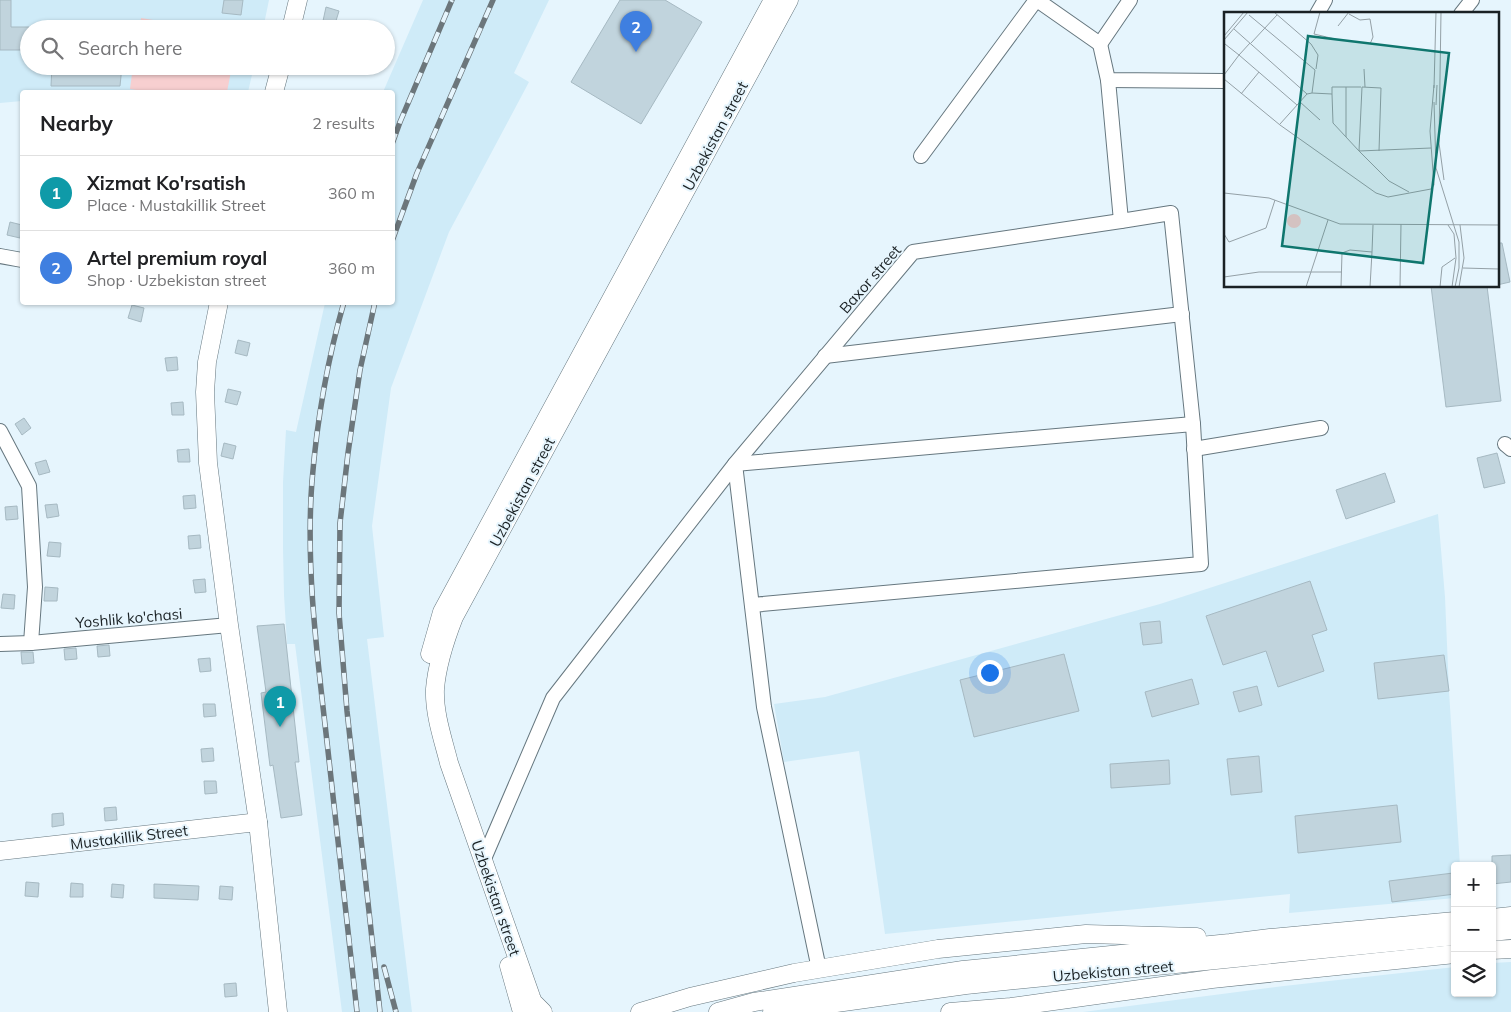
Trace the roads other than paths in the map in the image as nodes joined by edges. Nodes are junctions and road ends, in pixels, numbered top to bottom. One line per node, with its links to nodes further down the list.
1 (298, 0): 10 (main road)
2 (773, 0): 49 (main road, Uzbekistan street)
3 (789, 0): 34 (main road, Uzbekistan street)
4 (1036, 0): 11 (street); 16 (street)
5 (1130, 0): 11 (street)
6 (1326, 0): 8 (street)
7 (1472, 0): 9 (street)
8 (1317, 12)
9 (1463, 12)
10 (293, 20)
11 (1100, 44): 13 (street)
12 (279, 75): 15 (main road)
13 (1108, 80): 14 (street); 17 (street)
14 (1224, 81)
15 (275, 90)
16 (921, 156)
17 (1121, 221): 21 (street, Baxor street); 22 (street, Baxor street)
18 (0, 256): 19 (street)
19 (20, 260)
20 (219, 305): 29 (main road)
21 (1182, 314): 22 (street); 23 (street)
22 (825, 356): 27 (street, Baxor street)
23 (1193, 424): 26 (street); 27 (street)
24 (1321, 428): 26 (street)
25 (0, 431): 30 (street)
26 (1194, 448): 28 (street)
27 (735, 464): 28 (street); 34 (street, Baxor street)
28 (752, 604): 46 (street)
29 (229, 625): 30 (street, Yoshlik ko'chasi); 32 (main road)
30 (32, 643): 31 (street, Yoshlik ko'chasi)
31 (0, 644)
32 (258, 822): 33 (main road, Mustakillik Street); 48 (main road)
33 (0, 851)
34 (483, 861): 50 (main road, Uzbekistan street)
35 (1511, 916): 36 (main road)
36 (1496, 918)
37 (1451, 921): 41 (main road, Uzbekistan street)
38 (1511, 930): 39 (main road)
39 (1496, 932)
40 (1451, 936): 45 (main road, Uzbekistan street)
41 (1270, 938): 46 (main road, Uzbekistan street); 52 (main road, Uzbekistan street)
42 (1511, 949): 43 (main road)
43 (1496, 950)
44 (1451, 954): 47 (main road, Uzbekistan street)
45 (1226, 960): 47 (main road); 53 (main road, Uzbekistan street)
46 (819, 969): 51 (main road, Uzbekistan street)
47 (1212, 979): 54 (main road, Uzbekistan street)
48 (278, 1012)
49 (522, 1012)
50 (544, 1012)
51 (640, 1012)
52 (718, 1012)
53 (772, 1012)
54 (950, 1012)

